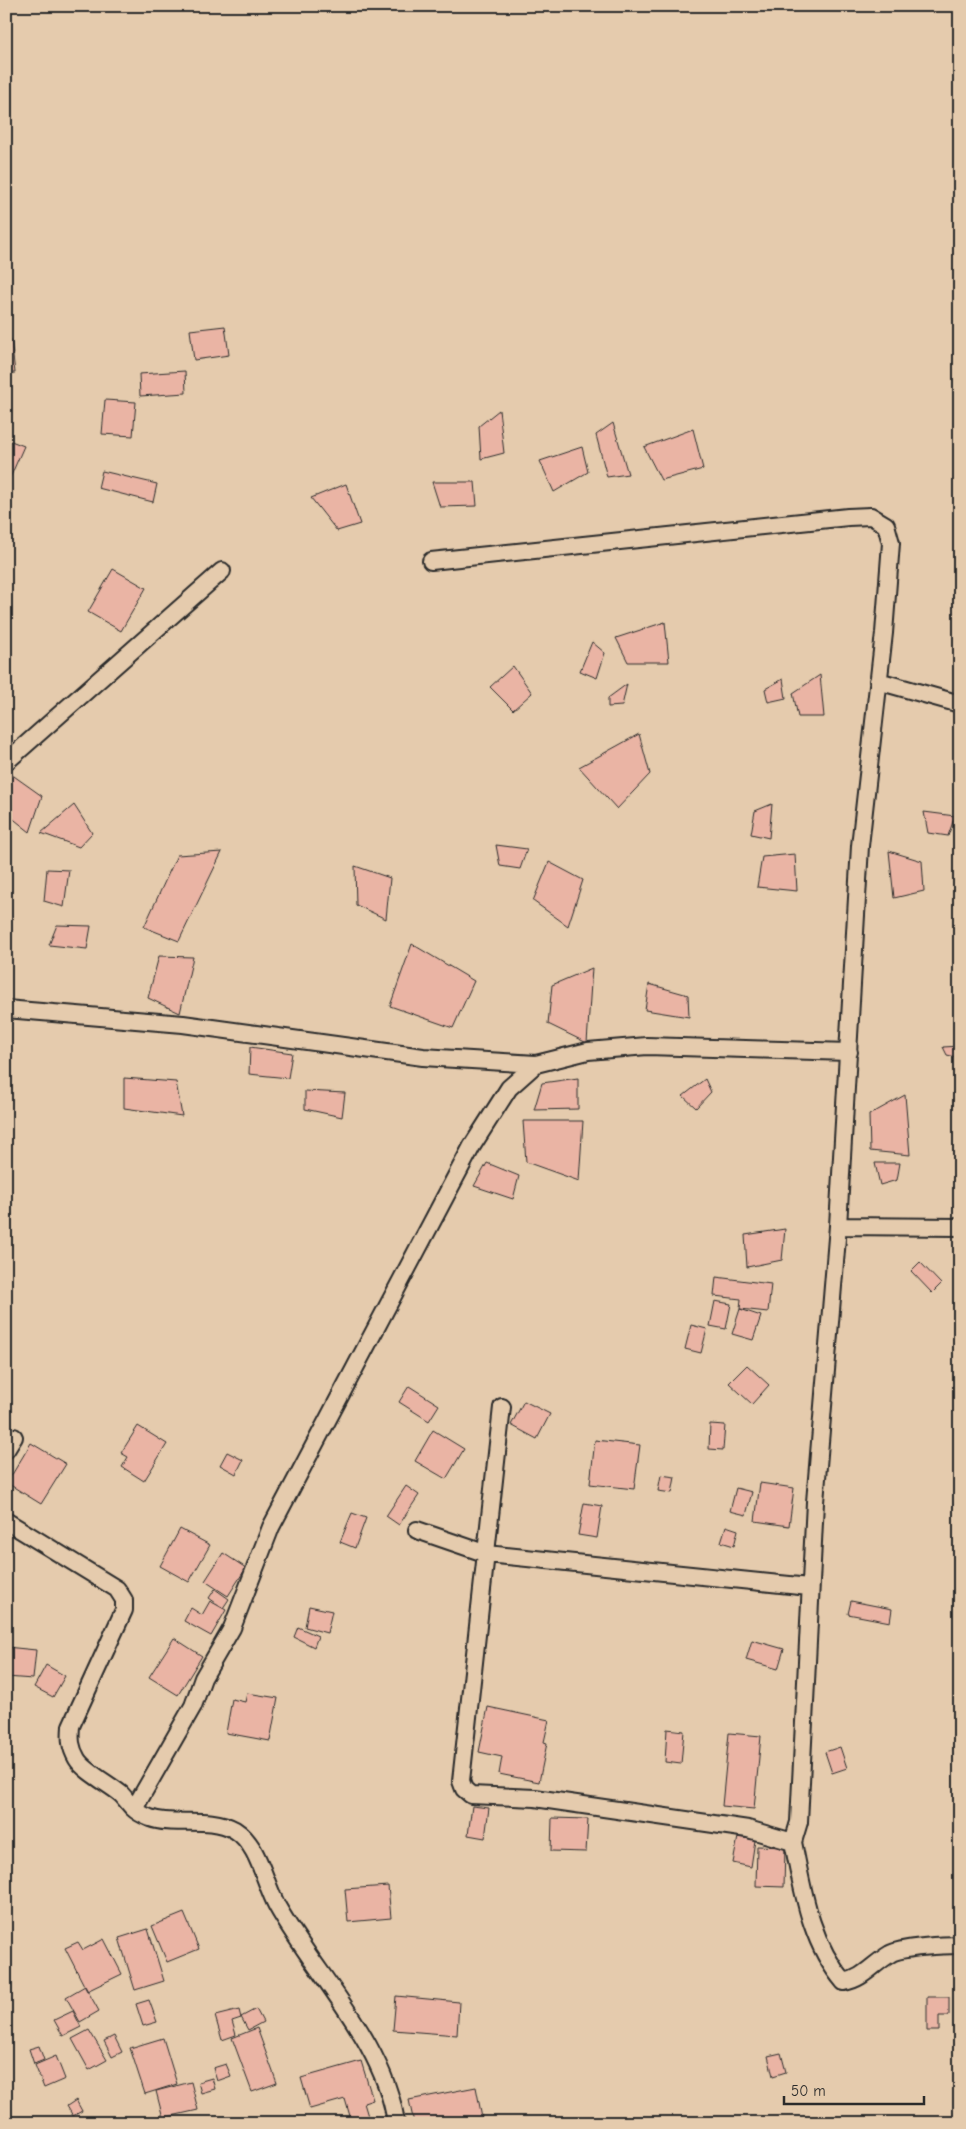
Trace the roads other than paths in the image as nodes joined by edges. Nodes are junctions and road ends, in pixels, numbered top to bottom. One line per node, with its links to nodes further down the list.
1 (431, 561): 3 (street)
2 (222, 571): 5 (street)
3 (878, 681): 4 (street); 7 (street)
4 (960, 704)
5 (6, 762)
6 (6, 1009): 8 (street)
7 (850, 1052): 8 (street); 9 (street)
8 (536, 1064): 16 (street)
9 (838, 1226): 10 (street); 15 (street)
10 (960, 1227)
11 (502, 1407): 14 (street)
12 (6, 1521): 16 (street)
13 (417, 1530): 14 (street)
14 (487, 1554): 15 (street); 17 (street)
15 (809, 1587): 17 (street)
16 (134, 1809): 19 (street)
17 (794, 1842): 18 (street)
18 (960, 1945)
19 (396, 2123)

